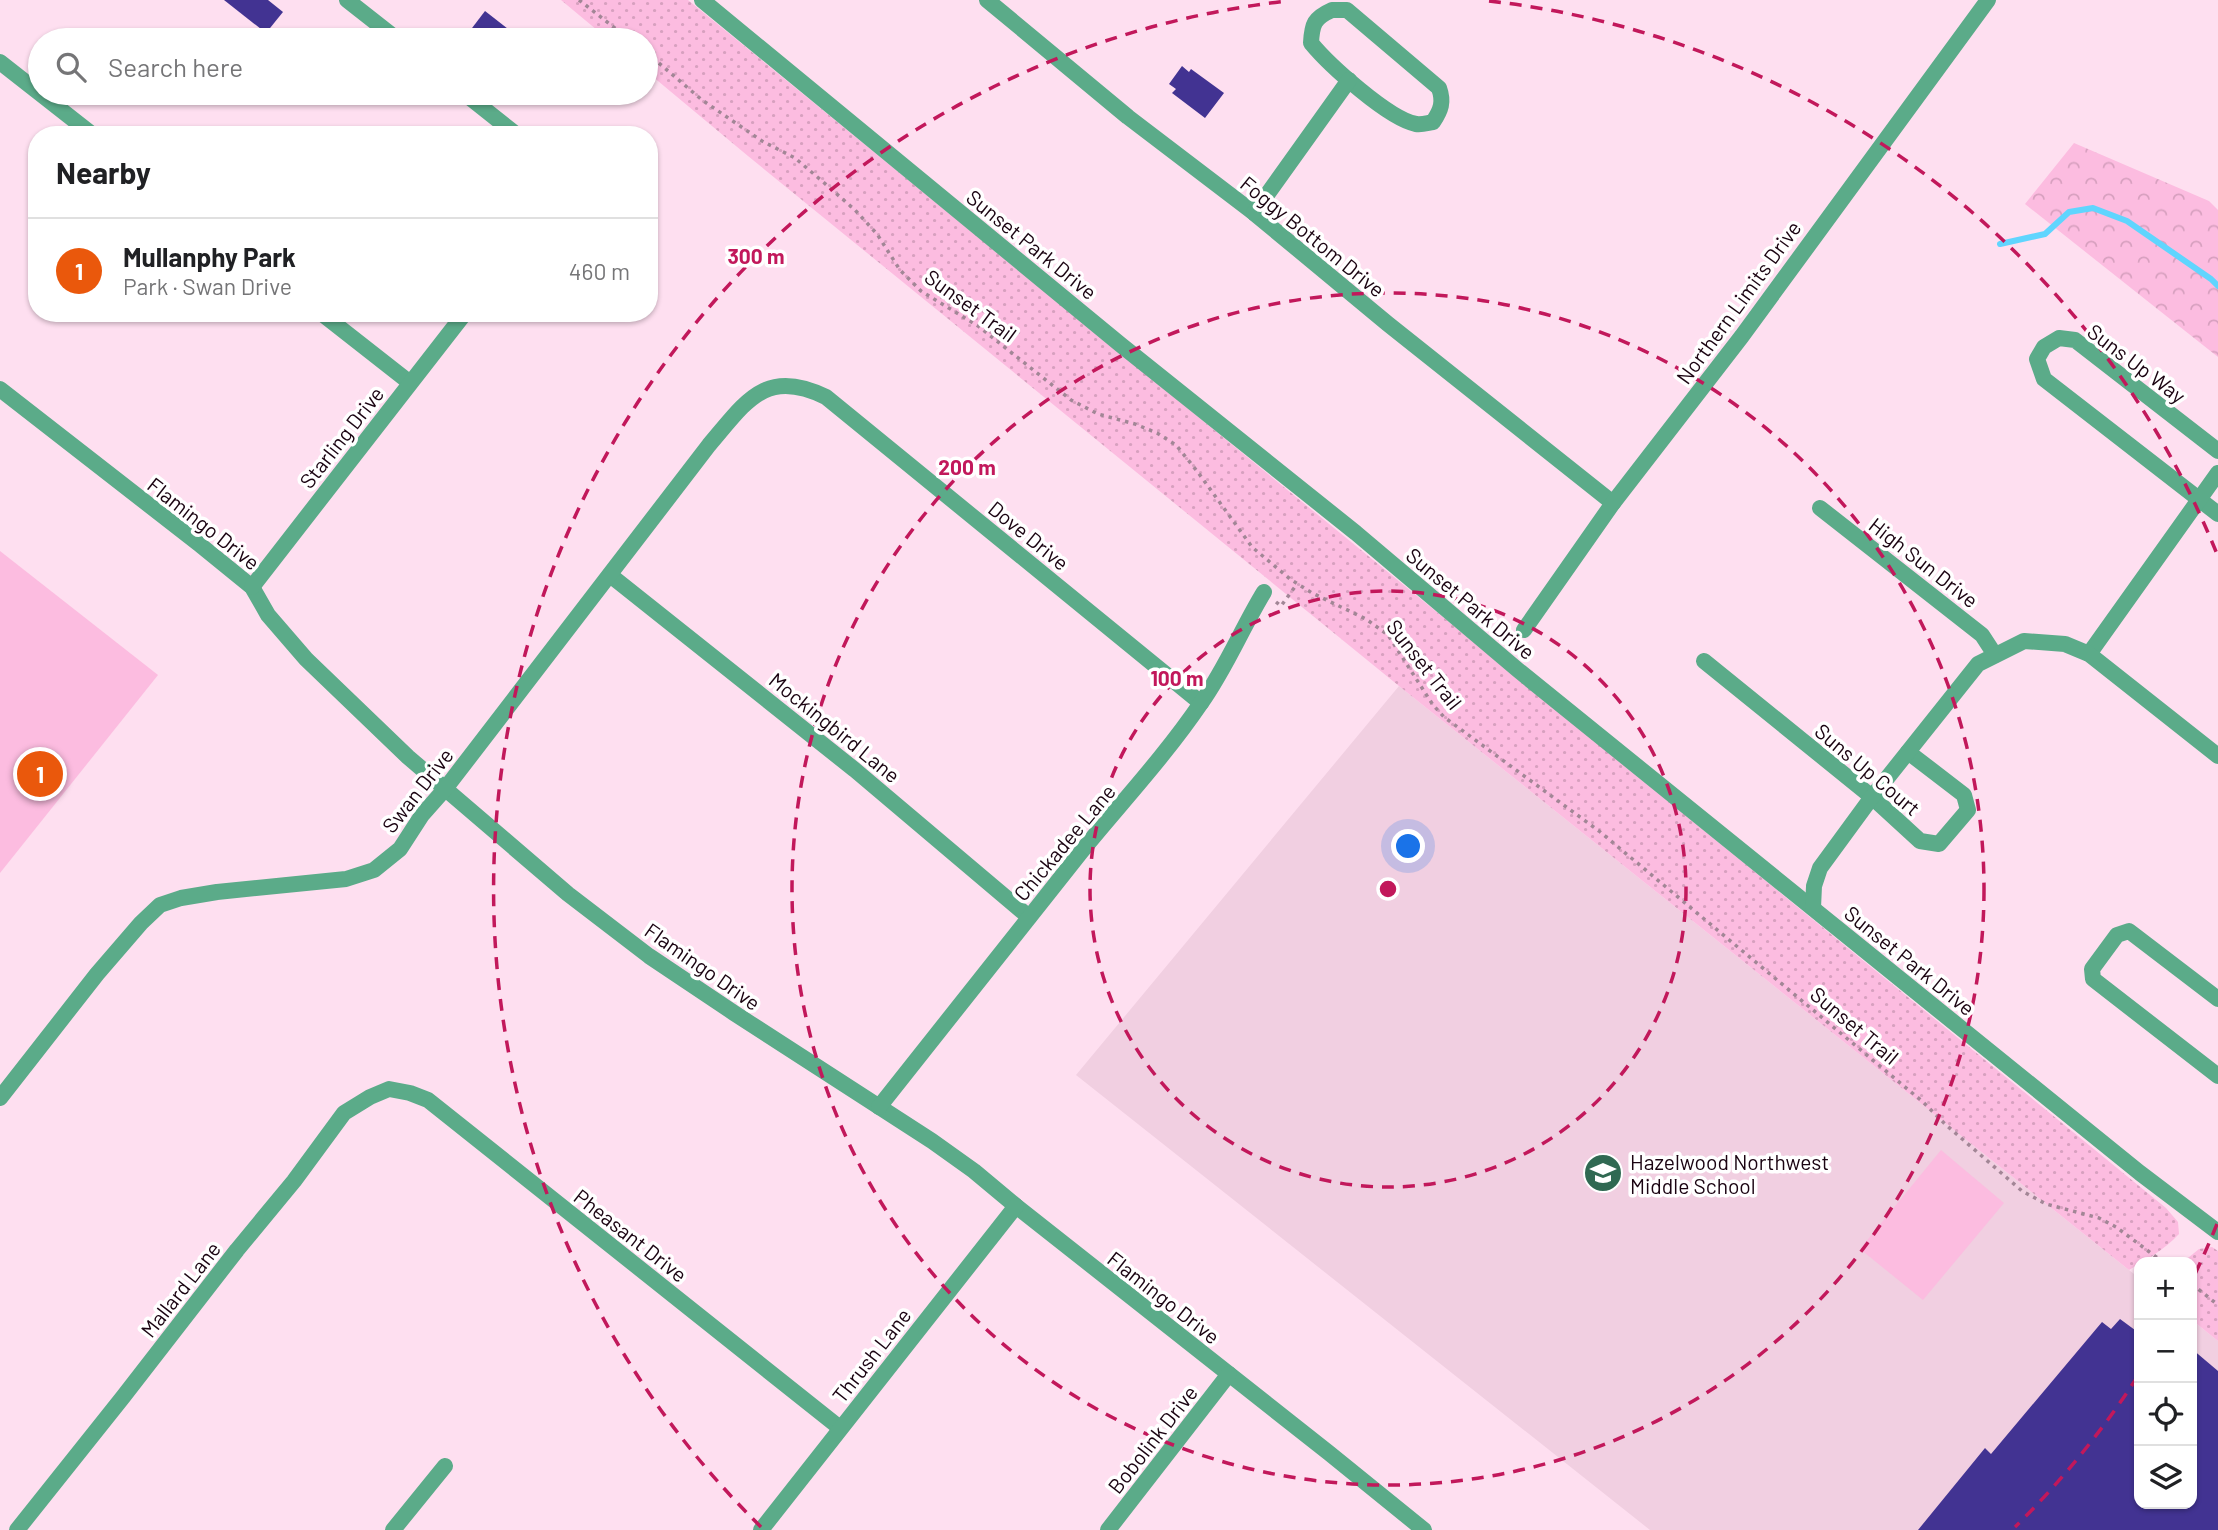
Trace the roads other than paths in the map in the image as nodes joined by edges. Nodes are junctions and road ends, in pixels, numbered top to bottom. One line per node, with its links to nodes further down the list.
1 (347, 0): 6 (street)
2 (702, 0): 38 (street, Sunset Park Drive)
3 (987, 0): 5 (street, Foggy Bottom Drive)
4 (1988, 0): 23 (street, Northern Limits Drive)
5 (1004, 5): 14 (street, Foggy Bottom Drive)
6 (383, 28)
7 (0, 62): 9 (street)
8 (1349, 80): 8 (street); 14 (street)
9 (28, 84)
10 (55, 105): 12 (street)
11 (479, 105): 13 (street)
12 (82, 126)
13 (506, 126)
14 (1254, 213): 23 (street, Foggy Bottom Drive)
15 (332, 322): 17 (street)
16 (458, 322): 17 (street, Starling Drive)
17 (409, 382): 27 (street, Starling Drive)
18 (791, 384): 26 (street, Swan Drive); 33 (street, Dove Drive)
19 (0, 389): 27 (street, Flamingo Drive)
20 (2218, 451): 22 (street, Suns Up Way)
21 (2218, 472): 22 (street)
22 (2199, 499): 25 (street, Suns Up Way); 30 (street)
23 (1613, 503): 29 (street, Northern Limits Drive)
24 (1820, 508): 31 (street, High Sun Drive)
25 (2218, 514)
26 (610, 576): 36 (street, Swan Drive); 39 (street, Mockingbird Lane)
27 (252, 587): 36 (street, Flamingo Drive)
28 (1264, 592): 33 (street, Chickadee Lane)
29 (1524, 630)
30 (2089, 654): 31 (street); 35 (street)
31 (1995, 655): 34 (street)
32 (1704, 661): 37 (street, Suns Up Court)
33 (1201, 703): 39 (street, Chickadee Lane)
34 (1908, 752): 37 (street); 37 (street, Suns Up Court)
35 (2218, 756)
36 (445, 789): 43 (street, Swan Drive); 44 (street, Flamingo Drive)
37 (1872, 797): 38 (street)
38 (1813, 908): 46 (street, Sunset Park Drive)
39 (1029, 917): 44 (street, Chickadee Lane)
40 (2218, 999): 41 (street)
41 (2218, 1076)
42 (389, 1089): 48 (street, Pheasant Drive); 50 (street, Mallard Lane)
43 (0, 1098)
44 (879, 1107): 45 (street, Flamingo Drive)
45 (1016, 1206): 47 (street, Flamingo Drive); 48 (street, Thrush Lane)
46 (2218, 1232)
47 (1229, 1374): 53 (street, Bobolink Drive); 54 (street, Flamingo Drive)
48 (840, 1428): 52 (street, Thrush Lane)
49 (445, 1466): 51 (street)
50 (17, 1530)
51 (393, 1530)
52 (761, 1530)
53 (1108, 1530)
54 (1423, 1530)

